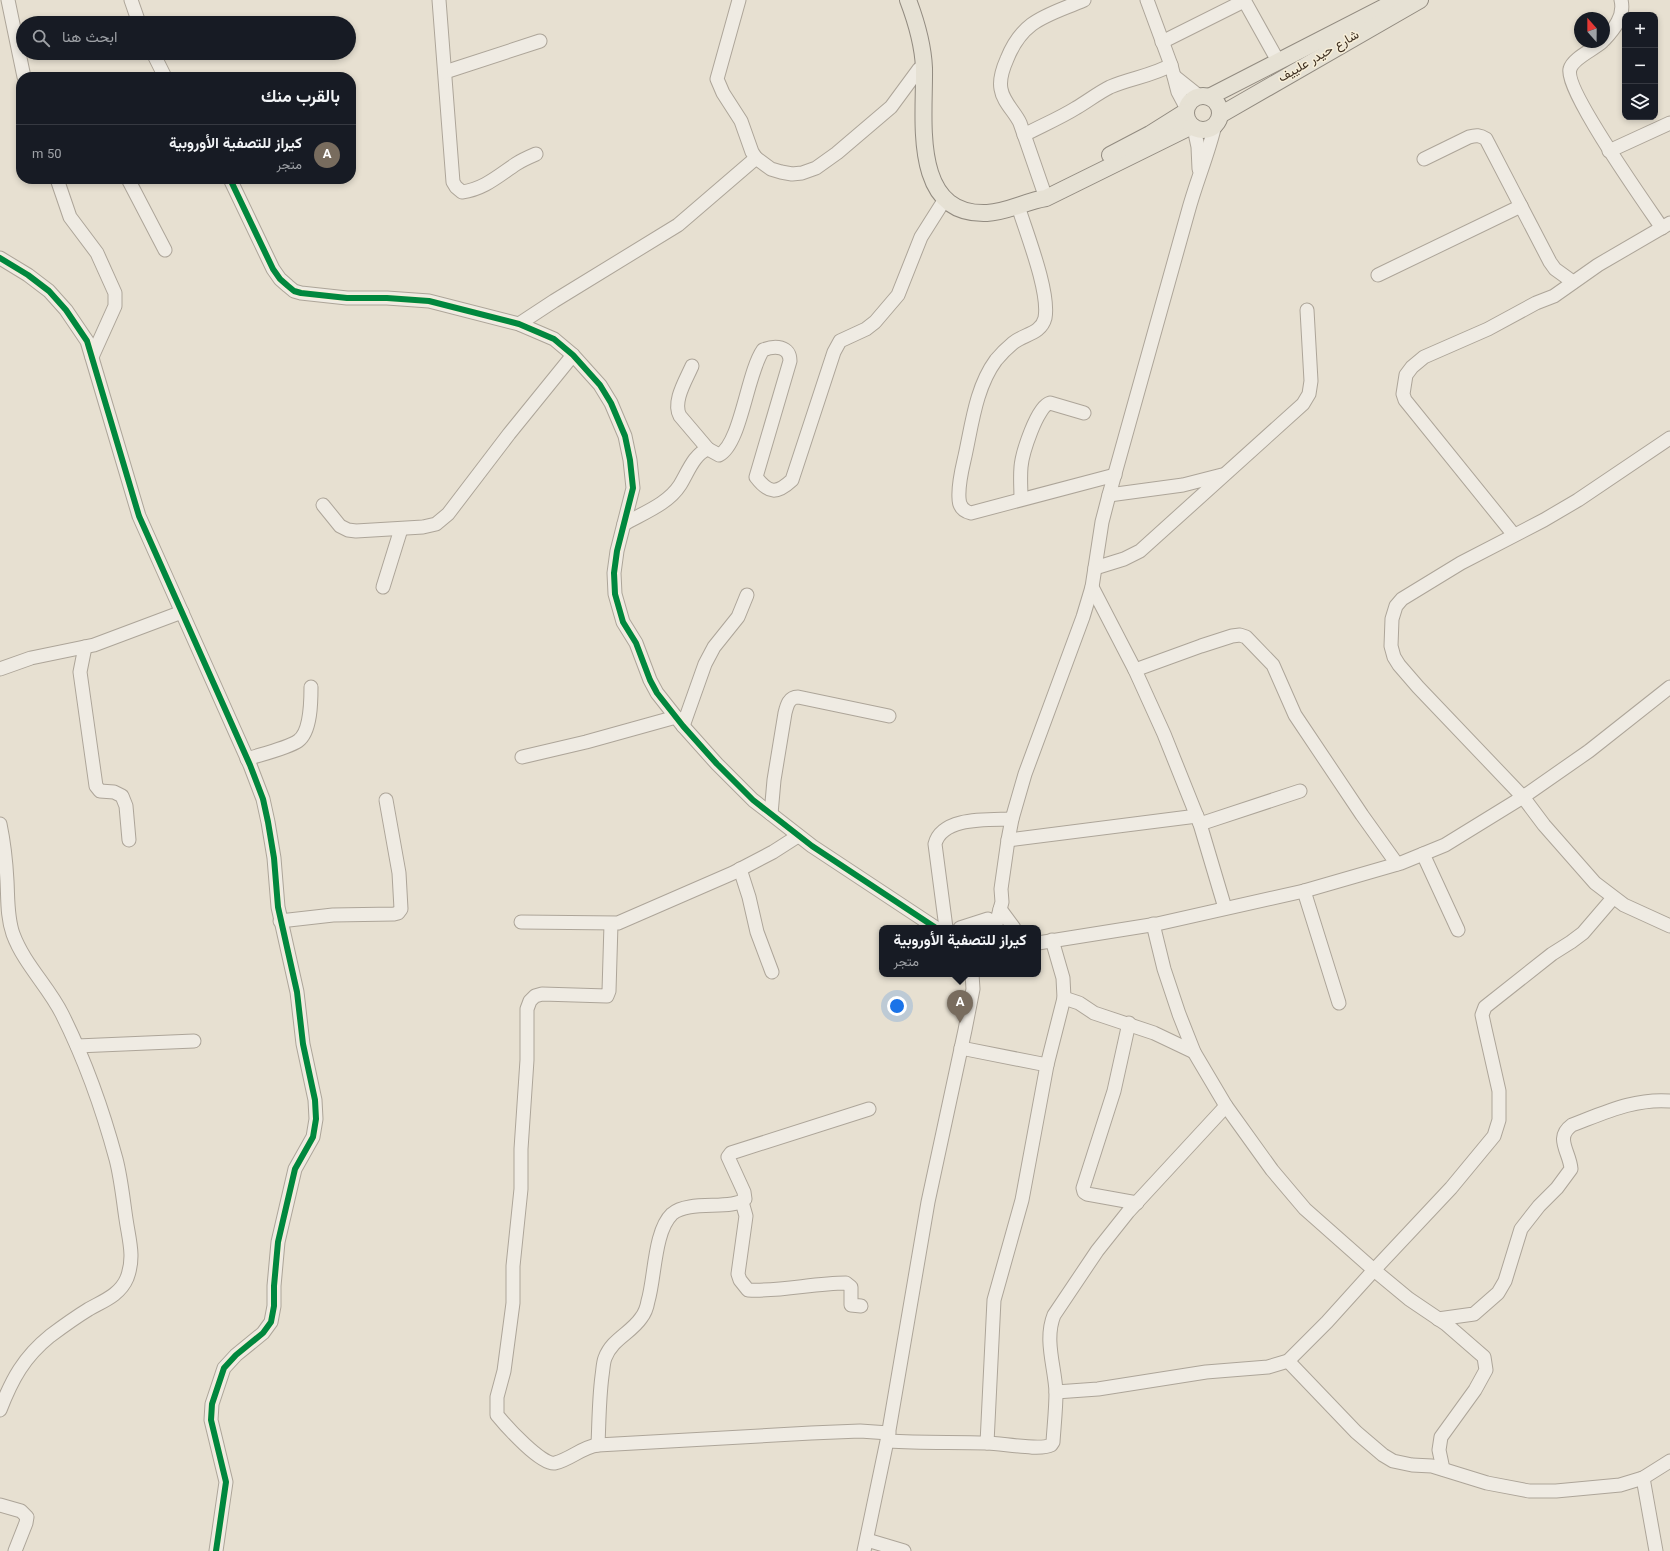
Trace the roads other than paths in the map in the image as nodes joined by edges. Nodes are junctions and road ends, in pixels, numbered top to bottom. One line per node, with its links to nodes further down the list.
1 (8, 0): 15 (street)
2 (131, 0): 13 (street)
3 (439, 0): 25 (street)
4 (740, 0): 34 (street)
5 (896, 0): 26 (main road)
6 (908, 0): 26 (main road)
7 (1084, 0): 31 (street)
8 (1147, 0): 17 (street)
9 (1244, 0): 17 (street); 21 (street)
10 (1398, 0): 21 (main road, شارع حيدر علييف)
11 (1420, 0): 29 (main road, شارع حيدر علييف)
12 (1621, 0): 14 (street)
13 (137, 16)
14 (1610, 33)
15 (16, 38)
16 (540, 41): 25 (street)
17 (1162, 42): 22 (street)
18 (1594, 48): 32 (street)
19 (20, 60): 23 (street)
20 (156, 60): 24 (street)
21 (1278, 61): 27 (main road, شارع حيدر علييف)
22 (1173, 71): 27 (street); 28 (street); 31 (street)
23 (23, 72)
24 (162, 72)
25 (445, 72): 33 (street)
26 (922, 72): 34 (street); 41 (main road)
27 (1204, 97): 28 (main road); 29 (main road)
28 (1189, 119): 29 (main road); 36 (street); 40 (main road)
29 (1217, 120): 36 (street)
30 (1670, 123): 32 (street)
31 (1024, 135): 40 (street)
32 (1609, 151): 44 (street)
33 (536, 154)
34 (756, 158): 50 (street)
35 (1424, 159): 43 (street)
36 (1199, 175): 58 (street)
37 (59, 184): 52 (street)
38 (131, 184): 45 (street)
39 (232, 184): 50 (street)
40 (1041, 196): 42 (main road)
41 (945, 199): 42 (main road); 56 (street)
42 (1018, 206): 60 (street)
43 (1521, 206): 47 (street); 48 (street)
44 (1666, 225): 48 (street)
45 (165, 250)
46 (0, 258): 52 (street)
47 (1378, 275)
48 (1573, 282): 64 (street)
49 (1307, 310): 57 (street)
50 (519, 324): 51 (street)
51 (573, 355): 62 (street); 63 (street)
52 (92, 357): 69 (street)
53 (692, 366): 56 (street)
54 (1084, 413): 60 (street)
55 (1670, 438): 64 (street)
56 (708, 449): 62 (street)
57 (1225, 473): 59 (street); 65 (street)
58 (1115, 475): 59 (street); 60 (street)
59 (1110, 495): 65 (street)
60 (1021, 499)
61 (323, 505): 63 (street)
62 (624, 524): 76 (street)
63 (401, 529): 66 (street)
64 (1514, 535): 80 (street)
65 (1095, 568): 67 (street)
66 (383, 587)
67 (1092, 588): 72 (street); 83 (street)
68 (747, 595): 76 (street)
69 (182, 612): 70 (street); 78 (street)
70 (85, 647): 71 (street); 87 (street)
71 (0, 669)
72 (1135, 670): 84 (street); 90 (street)
73 (311, 687): 78 (street)
74 (1670, 687): 80 (street)
75 (889, 716): 82 (street)
76 (679, 721): 77 (street); 82 (street)
77 (522, 757)
78 (247, 759): 97 (street)
79 (1300, 790): 84 (street)
80 (1523, 797): 89 (street); 94 (street)
81 (386, 800): 97 (street)
82 (771, 814): 86 (street)
83 (1012, 819): 88 (street); 102 (street)
84 (1199, 820): 88 (street); 95 (street)
85 (0, 824): 117 (street)
86 (798, 836): 91 (street); 101 (street)
87 (129, 840)
88 (1008, 840): 92 (street)
89 (1424, 854): 90 (street); 106 (street)
90 (1397, 864): 93 (street)
91 (740, 869): 99 (street); 109 (street)
92 (1001, 890): 96 (street); 103 (street)
93 (1304, 891): 95 (street); 114 (street)
94 (1613, 898): 105 (street); 126 (street)
95 (1225, 908): 100 (street)
96 (1000, 909): 103 (street); 104 (street)
97 (280, 921): 141 (street)
98 (521, 922): 99 (street)
99 (611, 924): 134 (street)
100 (1153, 924): 107 (street); 119 (street)
101 (932, 925)
102 (946, 925)
103 (989, 925)
104 (1012, 925)
105 (1670, 926)
106 (1458, 930)
107 (1052, 940): 108 (street); 113 (street)
108 (1041, 942)
109 (772, 972)
110 (972, 977): 112 (street)
111 (980, 977): 112 (street)
112 (972, 989): 118 (street)
113 (1064, 998): 115 (street); 120 (street)
114 (1339, 1003)
115 (1129, 1024): 119 (street); 125 (street)
116 (194, 1041): 117 (street)
117 (77, 1046): 131 (street)
118 (961, 1048): 120 (street); 132 (street)
119 (1194, 1052): 122 (street)
120 (1047, 1065): 133 (street)
121 (1670, 1102): 128 (street)
122 (1226, 1106): 125 (street); 126 (street)
123 (869, 1109): 124 (street)
124 (742, 1202): 127 (street); 134 (street)
125 (1137, 1203): 130 (street)
126 (1374, 1270): 128 (street); 129 (street)
127 (861, 1306)
128 (1438, 1319): 136 (street)
129 (1288, 1361): 130 (street); 136 (street)
130 (1056, 1392): 133 (street)
131 (0, 1410)
132 (888, 1437): 133 (street); 134 (street); 139 (street)
133 (987, 1443)
134 (598, 1445)
135 (1670, 1461): 137 (street)
136 (1443, 1469): 137 (street)
137 (1644, 1478): 143 (street)
138 (0, 1505): 140 (street)
139 (866, 1545): 142 (street)
140 (15, 1551)
141 (216, 1551)
142 (904, 1551)
143 (1656, 1551)

